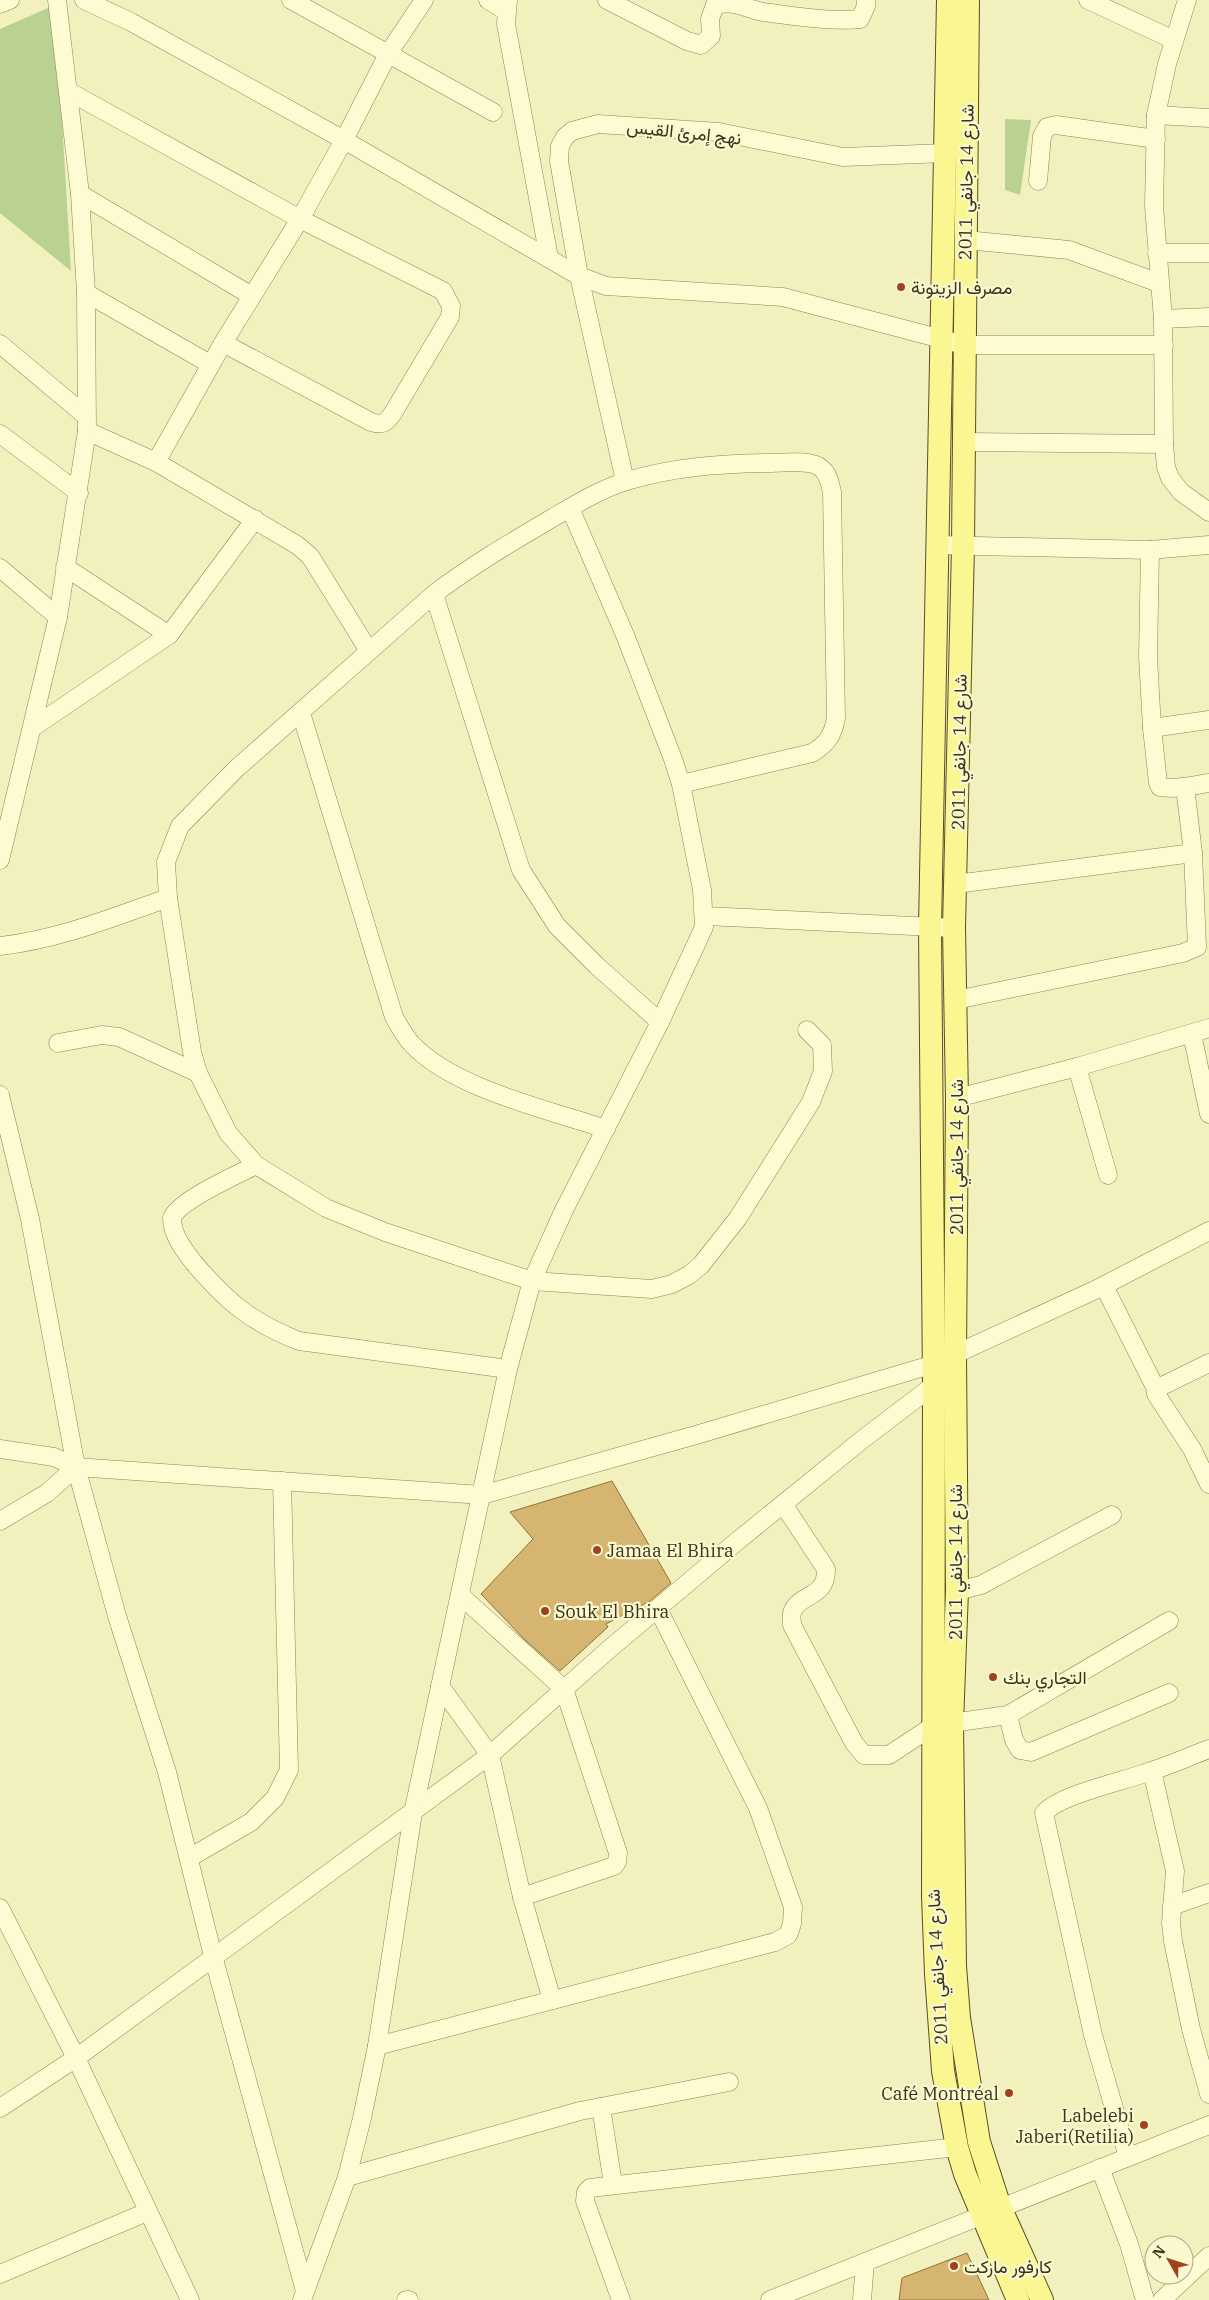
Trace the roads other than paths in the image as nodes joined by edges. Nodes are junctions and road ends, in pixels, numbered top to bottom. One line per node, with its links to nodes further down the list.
1 (10, 0): 12 (street)
2 (57, 0): 16 (street)
3 (84, 0): 21 (street)
4 (291, 0): 15 (street)
5 (424, 0): 15 (street)
6 (488, 0): 13 (street)
7 (607, 0): 8 (street)
8 (866, 0)
9 (1088, 0): 14 (street)
10 (1187, 0): 14 (street)
11 (950, 1): 22 (main road, شارع 14 جانفي 2011); 26 (main road, شارع 14 جانفي 2011)
12 (0, 4)
13 (507, 5): 29 (street)
14 (1174, 40): 18 (street)
15 (388, 54): 17 (street); 21 (street)
16 (68, 91): 24 (street); 25 (street)
17 (493, 112)
18 (1156, 115): 19 (street); 20 (street)
19 (1209, 118)
20 (1156, 139): 23 (street); 27 (street)
21 (344, 140): 25 (street); 29 (street)
22 (946, 153): 30 (street, نهج إمرئ القيس); 36 (main road, شارع 14 جانفي 2011)
23 (1038, 180)
24 (80, 194): 32 (street); 33 (street)
25 (300, 219): 33 (street); 37 (street)
26 (966, 240): 31 (street); 39 (main road, شارع 14 جانفي 2011)
27 (1157, 253): 28 (street); 31 (street)
28 (1209, 253)
29 (549, 258): 30 (street)
30 (578, 276): 36 (street); 47 (street, نهج إمرئ القيس)
31 (1159, 283): 35 (street)
32 (86, 294): 41 (street); 42 (street)
33 (252, 296): 37 (street)
34 (1209, 317): 35 (street)
35 (1163, 319): 40 (street)
36 (941, 339): 39 (street); 52 (main road, شارع 14 جانفي 2011)
37 (223, 343): 41 (street)
38 (0, 344): 42 (street)
39 (964, 345): 40 (street); 44 (main road, شارع 14 جانفي 2011)
40 (1164, 345): 45 (street)
41 (210, 364): 46 (street)
42 (87, 424): 46 (street); 48 (street)
43 (0, 434): 48 (street)
44 (964, 442): 45 (street); 54 (main road, شارع 14 جانفي 2011)
45 (1164, 444): 50 (street)
46 (156, 462): 51 (street)
47 (625, 481): 49 (street); 67 (street)
48 (79, 493): 56 (street)
49 (570, 508): 58 (street); 67 (street)
50 (1209, 512)
51 (254, 519): 60 (street); 61 (street)
52 (937, 545): 54 (street); 75 (main road, شارع 14 جانفي 2011)
53 (1209, 545): 55 (street)
54 (963, 546): 55 (street); 72 (main road, شارع 14 جانفي 2011)
55 (1150, 550): 65 (street)
56 (65, 567): 59 (street); 60 (street)
57 (0, 568): 59 (street)
58 (434, 594): 61 (street); 79 (street)
59 (58, 616): 64 (street)
60 (169, 635): 64 (street)
61 (369, 651): 62 (street)
62 (301, 713): 73 (street); 89 (street)
63 (1209, 720): 65 (street)
64 (32, 728): 69 (street)
65 (1152, 728): 68 (street)
66 (1209, 782): 68 (street)
67 (681, 784): 74 (street)
68 (1185, 787): 70 (street)
69 (6, 808): 71 (street)
70 (1193, 852): 72 (street); 78 (street)
71 (0, 860)
72 (956, 884): 76 (main road, شارع 14 جانفي 2011)
73 (168, 898): 77 (street); 85 (street)
74 (705, 916): 75 (street); 79 (street)
75 (930, 928): 76 (street); 98 (main road, شارع 14 جانفي 2011)
76 (954, 928): 78 (main road, شارع 14 جانفي 2011)
77 (0, 946)
78 (956, 1000): 87 (main road, شارع 14 جانفي 2011)
79 (660, 1022): 89 (street)
80 (1209, 1028): 82 (street)
81 (807, 1030): 93 (street)
82 (1192, 1034): 84 (street); 88 (street)
83 (58, 1043): 85 (street)
84 (1077, 1067): 87 (street); 91 (street)
85 (198, 1073): 90 (street)
86 (0, 1095): 101 (street)
87 (957, 1098): 95 (main road, شارع 14 جانفي 2011)
88 (1209, 1114)
89 (606, 1129): 93 (street)
90 (256, 1165): 93 (street); 97 (street)
91 (1108, 1175)
92 (1209, 1231): 94 (street)
93 (532, 1281): 97 (street)
94 (1104, 1286): 95 (street); 99 (street)
95 (955, 1356): 98 (street); 108 (main road, شارع 14 جانفي 2011)
96 (1209, 1363): 99 (street)
97 (508, 1369): 104 (street)
98 (934, 1375): 104 (street); 105 (street); 116 (main road, شارع 14 جانفي 2011)
99 (1157, 1391): 103 (street)
100 (0, 1449): 101 (street)
101 (76, 1467): 102 (street); 107 (street); 121 (street)
102 (282, 1481): 104 (street); 121 (street)
103 (1209, 1484)
104 (482, 1495): 109 (street)
105 (782, 1504): 110 (street); 116 (street)
106 (1112, 1515): 108 (street)
107 (0, 1521)
108 (957, 1591): 116 (main road, شارع 14 جانفي 2011)
109 (460, 1595): 112 (street); 113 (street)
110 (658, 1609): 113 (street); 127 (street)
111 (1169, 1621): 115 (street)
112 (440, 1686): 118 (street); 120 (street)
113 (564, 1689): 118 (street); 123 (street)
114 (1169, 1693): 115 (street)
115 (1008, 1715): 116 (street)
116 (942, 1725): 135 (main road, شارع 14 جانفي 2011); 140 (main road, شارع 14 جانفي 2011)
117 (1209, 1749): 119 (street)
118 (490, 1755): 120 (street); 123 (street)
119 (1152, 1771): 124 (street); 136 (street)
120 (413, 1813): 126 (street); 128 (street)
121 (189, 1858): 126 (street)
122 (1209, 1893): 124 (street)
123 (522, 1897): 127 (street)
124 (1172, 1906): 131 (street)
125 (0, 1908): 129 (street)
126 (213, 1956): 129 (street); 145 (street)
127 (552, 2000): 128 (street)
128 (377, 2046): 138 (street)
129 (76, 2058): 133 (street); 141 (street)
130 (729, 2082): 132 (street)
131 (1209, 2094)
132 (601, 2107): 138 (street); 139 (street)
133 (0, 2108)
134 (1209, 2125): 136 (street)
135 (957, 2147): 139 (street); 140 (main road, شارع 14 جانفي 2011)
136 (1128, 2157): 137 (street)
137 (1100, 2168): 140 (street); 152 (street)
138 (346, 2177): 145 (street)
139 (613, 2184): 147 (street)
140 (991, 2211): 143 (street); 150 (main road, شارع 14 جانفي 2011); 151 (main road, شارع 14 جانفي 2011)
141 (147, 2212): 144 (street); 146 (street)
142 (1209, 2256): 153 (street)
143 (865, 2262): 148 (street); 149 (street)
144 (0, 2274)
145 (303, 2295)
146 (190, 2300)
147 (620, 2300)
148 (770, 2300)
149 (862, 2300)
150 (1018, 2300)
151 (1042, 2300)
152 (1145, 2300)
153 (1162, 2300)

